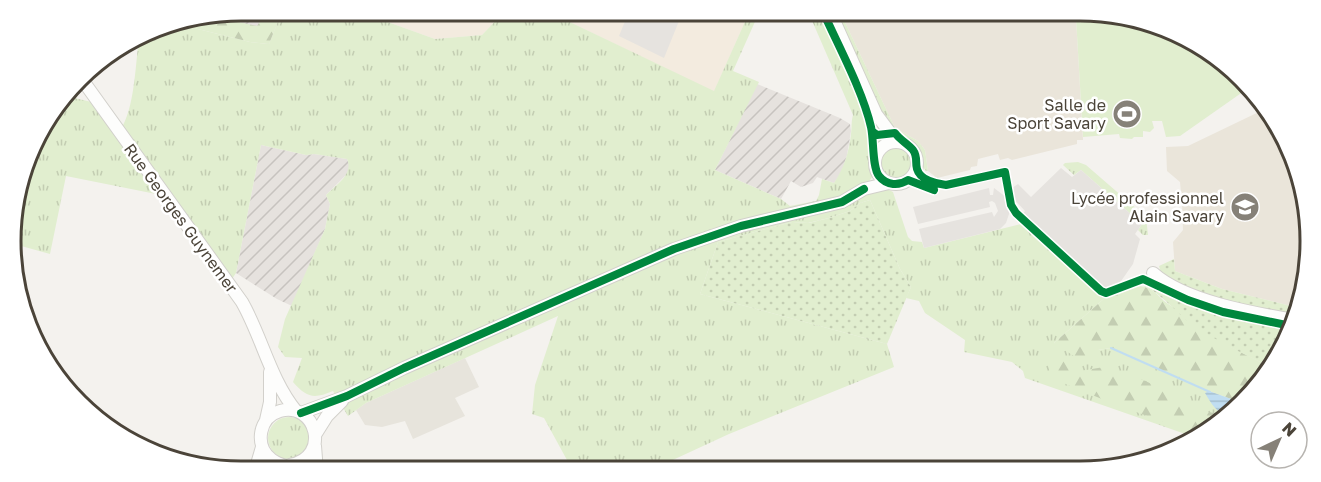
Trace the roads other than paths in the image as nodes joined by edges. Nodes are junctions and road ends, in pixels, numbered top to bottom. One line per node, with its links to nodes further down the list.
1 (834, 21): 3 (street)
2 (86, 84): 11 (street, Rue Georges Guynemer)
3 (876, 114): 4 (street); 5 (street)
4 (897, 142): 5 (street); 7 (street)
5 (880, 149): 6 (street)
6 (876, 171): 7 (street); 8 (street)
7 (889, 183): 8 (street)
8 (864, 189): 12 (street)
9 (1153, 273): 10 (street)
10 (1286, 318)
11 (270, 364): 13 (street, Rue Georges Guynemer); 14 (street, Rue Georges Guynemer)
12 (346, 396): 13 (street); 15 (street)
13 (299, 412): 14 (street); 15 (street)
14 (266, 420): 16 (street)
15 (315, 440): 19 (street); 20 (street)
16 (262, 447): 17 (street); 18 (street)
17 (258, 461)
18 (274, 461)
19 (301, 461)
20 (316, 461)

